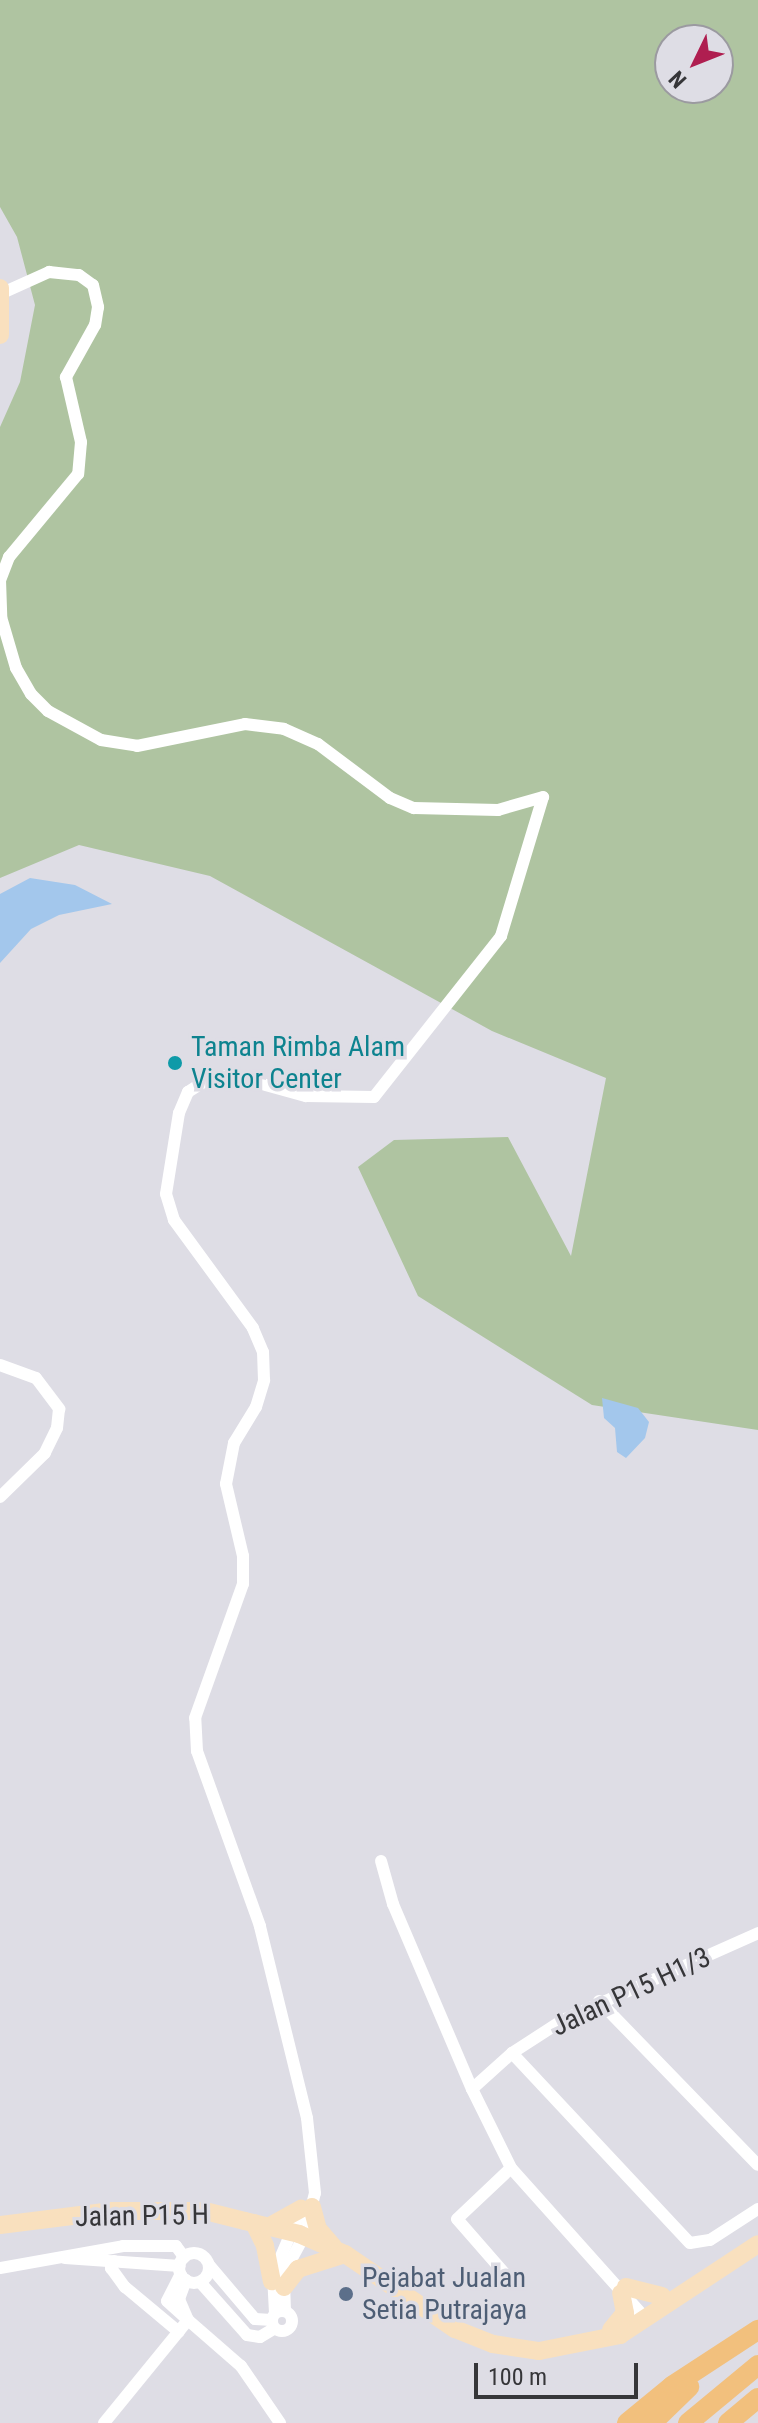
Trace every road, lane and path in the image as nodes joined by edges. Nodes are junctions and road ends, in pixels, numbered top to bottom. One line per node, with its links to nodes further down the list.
1 (1, 292): 2 (street); 12 (street)
2 (0, 335)
3 (0, 1365): 4 (street)
4 (0, 1497)
5 (381, 1861): 9 (street)
6 (758, 1933): 7 (street, Jalan P15 H1/3)
7 (599, 2001): 8 (street, Jalan P15 H1/3); 10 (street)
8 (512, 2053): 9 (street, Jalan P15 H1/3); 13 (street)
9 (472, 2089): 11 (street)
10 (758, 2165)
11 (511, 2168): 26 (street); 30 (street)
12 (306, 2208): 15 (street); 16 (street); 19 (street)
13 (758, 2209)
14 (0, 2225): 15 (street, Jalan P15 H)
15 (261, 2225): 16 (street, Jalan P15 H); 28 (street)
16 (298, 2234): 19 (street, Jalan P15 H); 28 (street)
17 (758, 2234): 31 (street, Jalan P15 H)
18 (758, 2244): 32 (street, Jalan P15 H)
19 (341, 2252): 28 (street); 38 (street, Jalan P15 H)
20 (58, 2257): 21 (street); 24 (street); 25 (street)
21 (96, 2261): 22 (street); 29 (street)
22 (114, 2261): 25 (street); 29 (street)
23 (209, 2265): 25 (street); 27 (street); 33 (street)
24 (0, 2268)
25 (182, 2269): 27 (street); 34 (street)
26 (506, 2275)
27 (200, 2282): 33 (street)
28 (278, 2284): 33 (street)
29 (125, 2287): 37 (street)
30 (623, 2290): 31 (street); 32 (street); 35 (street)
31 (662, 2296): 32 (street, Jalan P15 H)
32 (646, 2314): 35 (street, Jalan P15 H); 38 (street, Jalan P15 H)
33 (277, 2318)
34 (188, 2320): 37 (street); 42 (street)
35 (611, 2330): 38 (street, Jalan P15 H)
36 (758, 2330): 43 (main road); 44 (main road)
37 (179, 2332): 41 (street)
38 (539, 2351)
39 (750, 2371): 45 (main road); 46 (main road)
40 (758, 2398): 47 (main road)
41 (104, 2423)
42 (280, 2423)
43 (627, 2423)
44 (652, 2423)
45 (688, 2423)
46 (701, 2423)
47 (728, 2423)

